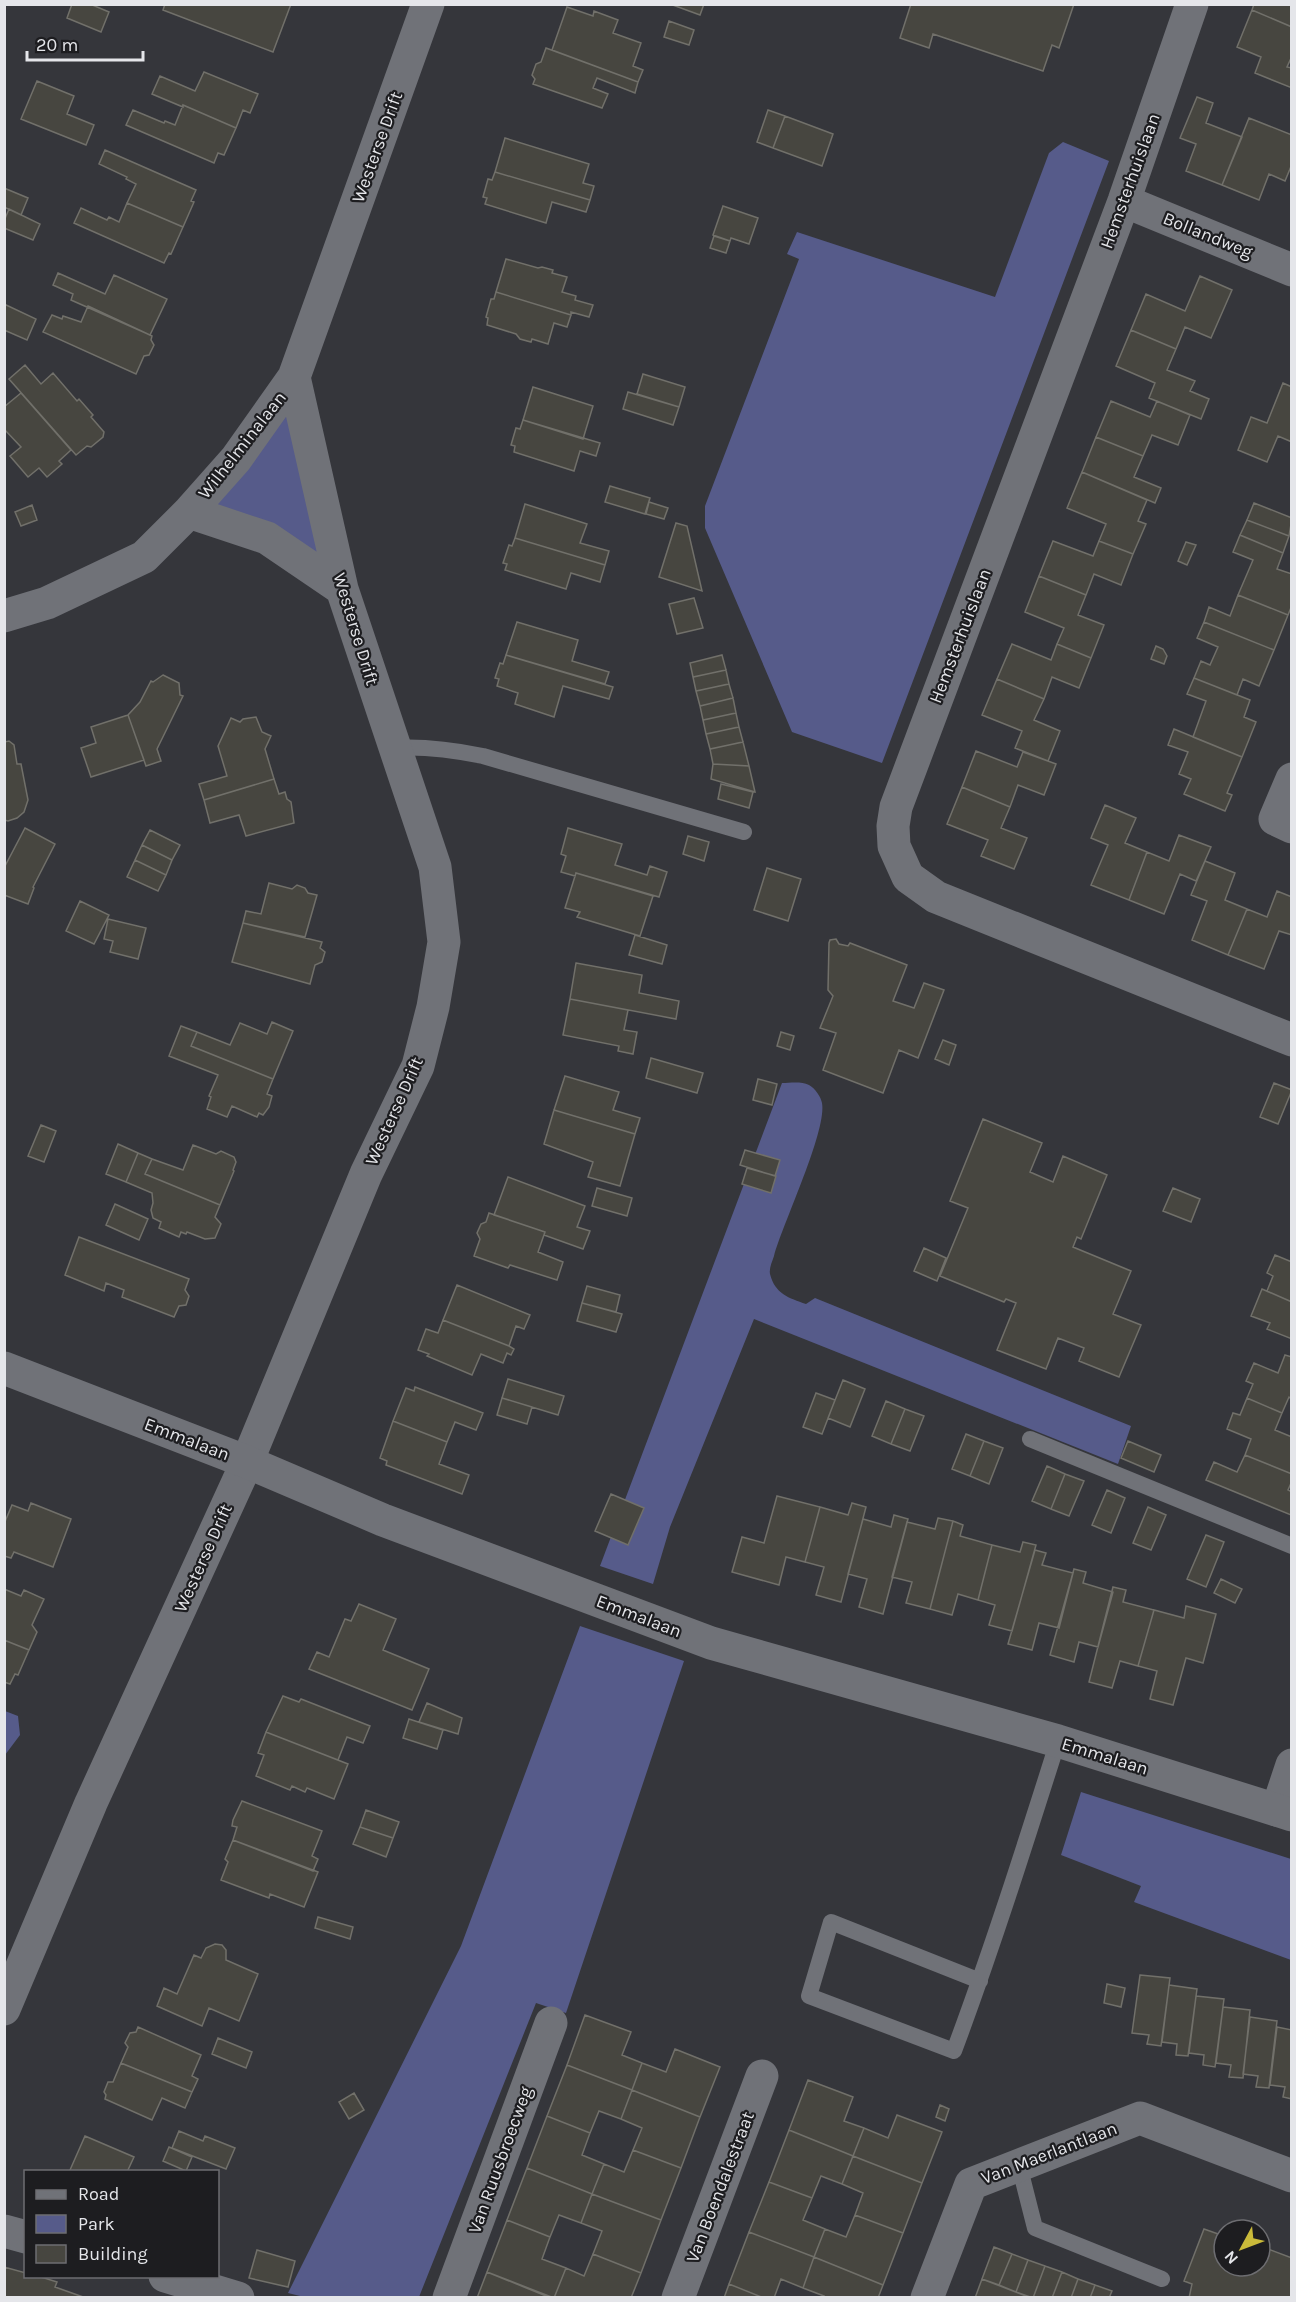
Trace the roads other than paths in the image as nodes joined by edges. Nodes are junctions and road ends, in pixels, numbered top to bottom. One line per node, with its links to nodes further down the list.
1 (428, 4): 5 (street, Westerse Drift)
2 (1192, 4): 3 (street, Hemsterhuislaan)
3 (1124, 201): 4 (street, Bollandweg); 13 (street, Hemsterhuislaan)
4 (1292, 270)
5 (294, 377): 6 (street, Wilhelminalaan); 7 (street, Westerse Drift)
6 (189, 512): 7 (street, Wilhelminalaan); 8 (street, Wilhelminalaan)
7 (342, 589): 9 (street, Westerse Drift)
8 (4, 616)
9 (394, 748): 12 (lane); 16 (street, Westerse Drift)
10 (1292, 779): 11 (street)
11 (1292, 827)
12 (744, 832)
13 (1292, 1040)
14 (4, 1368): 16 (street, Emmalaan)
15 (1030, 1439): 17 (lane)
16 (246, 1462): 18 (street, Emmalaan); 22 (street, Westerse Drift)
17 (1292, 1546)
18 (1058, 1741): 20 (street, Emmalaan); 21 (lane)
19 (1292, 1765): 20 (street)
20 (1284, 1812)
21 (980, 1982): 21 (lane)
22 (6, 2000)
23 (551, 2023): 32 (street, Van Ruusbroecweg)
24 (762, 2076): 33 (street, Van Boendalestraat)
25 (1019, 2165): 26 (street, Van Maerlantlaan); 30 (lane); 34 (street, Van Maerlantlaan)
26 (1292, 2176)
27 (4, 2231): 28 (street)
28 (24, 2236)
29 (168, 2278): 31 (street)
30 (1162, 2279)
31 (238, 2298)
32 (450, 2298)
33 (678, 2298)
34 (927, 2298)

